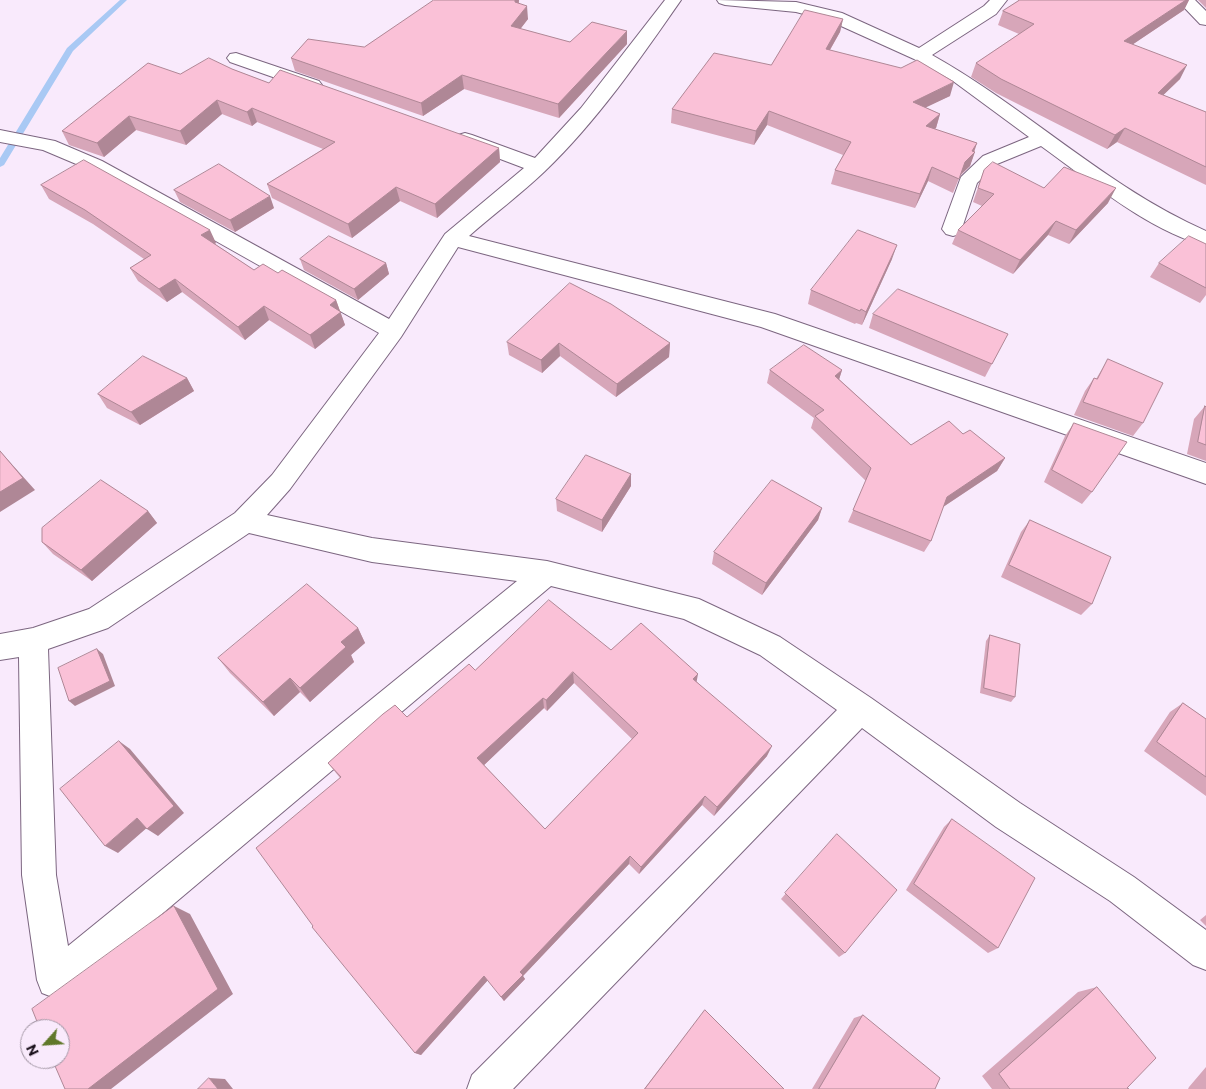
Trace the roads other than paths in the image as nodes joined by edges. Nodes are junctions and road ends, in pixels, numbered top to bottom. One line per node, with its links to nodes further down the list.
1 (673, 0): 12 (street)
2 (725, 0): 6 (street)
3 (999, 0): 6 (street)
4 (1185, 0): 5 (street)
5 (1206, 20)
6 (920, 55): 11 (street)
7 (236, 58): 8 (street)
8 (327, 90)
9 (445, 132): 12 (street)
10 (0, 136): 16 (street)
11 (1043, 138): 13 (street); 15 (street)
12 (538, 166): 14 (street)
13 (953, 229)
14 (453, 239): 16 (street); 17 (street)
15 (1206, 239)
16 (393, 331): 18 (street)
17 (1206, 474)
18 (245, 521): 19 (street); 20 (street)
19 (547, 572): 20 (street); 22 (street)
20 (33, 641): 21 (street)
21 (0, 647)
22 (860, 708): 23 (street); 24 (street)
23 (1206, 952)
24 (486, 1089)

